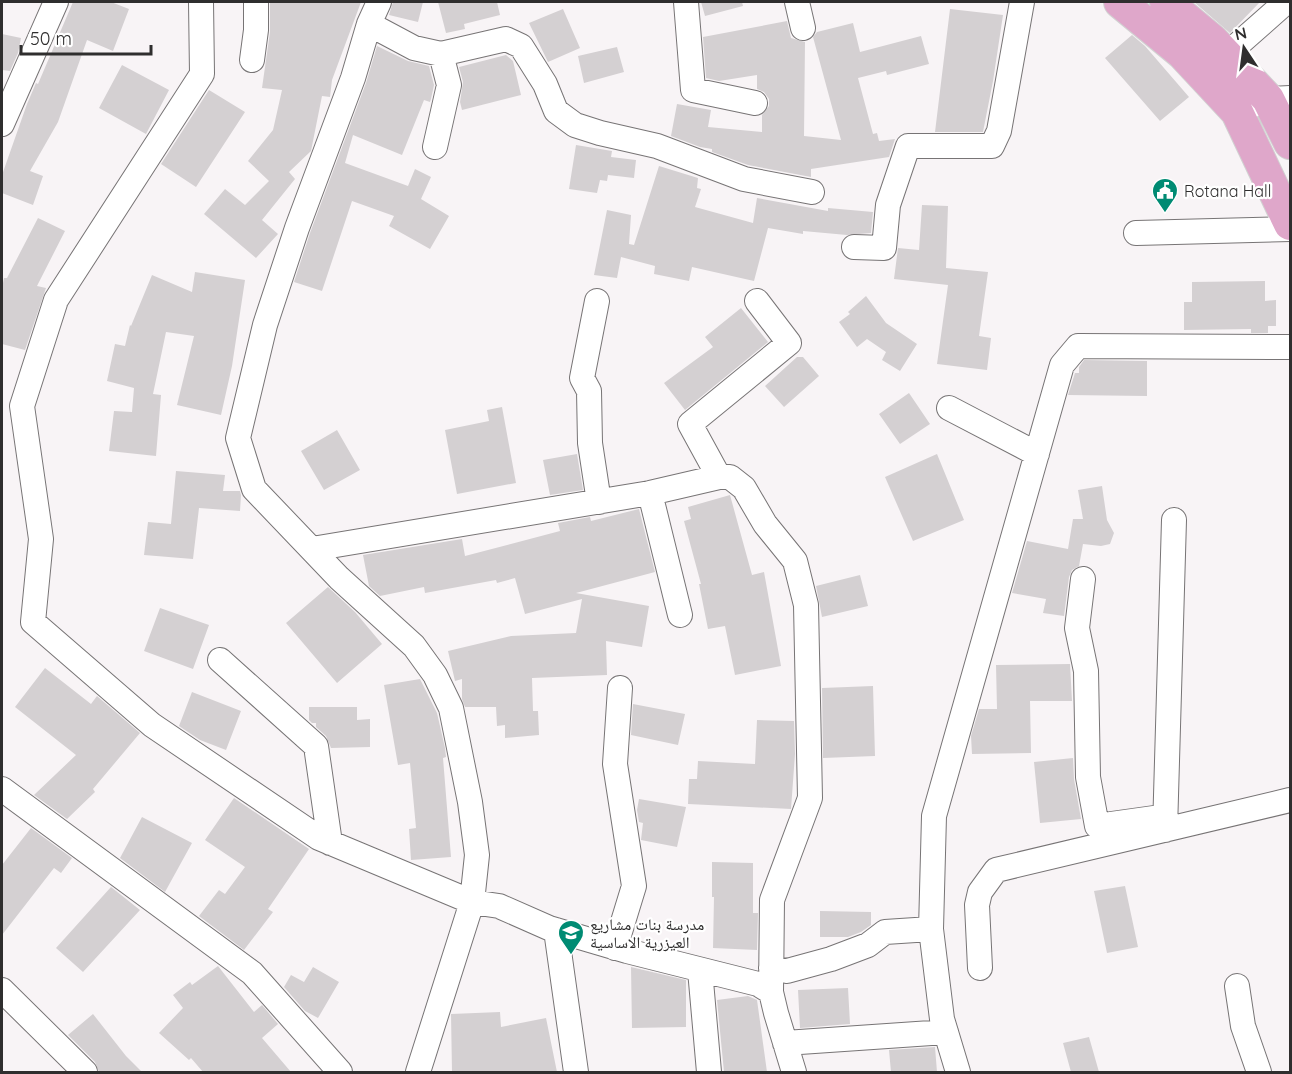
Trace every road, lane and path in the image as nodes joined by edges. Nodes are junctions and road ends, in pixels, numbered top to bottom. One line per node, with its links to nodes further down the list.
1 (56, 2): 19 (street)
2 (201, 2): 44 (street)
3 (256, 2): 15 (street)
4 (379, 2): 11 (street)
5 (686, 2): 17 (street)
6 (797, 2): 12 (street)
7 (1022, 2): 26 (street)
8 (1120, 2): 18 (main road)
9 (1166, 2): 14 (main road)
10 (1286, 2): 14 (street)
11 (369, 24): 13 (street); 36 (street)
12 (803, 28)
13 (441, 54): 21 (street); 22 (street)
14 (1226, 55): 16 (main road)
15 (252, 60)
16 (1279, 99): 18 (street); 20 (main road)
17 (755, 103)
18 (1237, 112): 23 (main road)
19 (2, 124)
20 (1290, 143)
21 (435, 147)
22 (812, 192)
23 (1290, 224)
24 (1290, 229): 25 (street)
25 (1136, 233)
26 (854, 247)
27 (597, 301): 34 (street)
28 (757, 301): 32 (street)
29 (1290, 347): 31 (street)
30 (949, 408): 31 (street)
31 (1037, 454): 46 (street)
32 (719, 477): 33 (street); 51 (street)
33 (650, 493): 34 (street); 38 (street)
34 (599, 502): 36 (street)
35 (1174, 520): 43 (street)
36 (312, 549): 45 (street)
37 (1083, 579): 43 (street)
38 (680, 615)
39 (220, 660): 44 (street)
40 (620, 688): 48 (street)
41 (2, 789): 57 (street)
42 (1290, 800): 43 (street)
43 (1165, 823): 49 (street)
44 (330, 843): 45 (street)
45 (472, 902): 47 (street); 58 (street)
46 (931, 929): 51 (street); 54 (street)
47 (556, 930): 48 (street); 59 (street)
48 (615, 948): 50 (street)
49 (980, 968)
50 (700, 970): 51 (street); 60 (street)
51 (771, 980): 55 (street)
52 (1237, 986): 63 (street)
53 (2, 990): 56 (street)
54 (946, 1032): 55 (street); 62 (street)
55 (785, 1043): 61 (street)
56 (85, 1072)
57 (340, 1072)
58 (417, 1072)
59 (576, 1072)
60 (709, 1072)
61 (794, 1072)
62 (958, 1072)
63 (1259, 1072)

